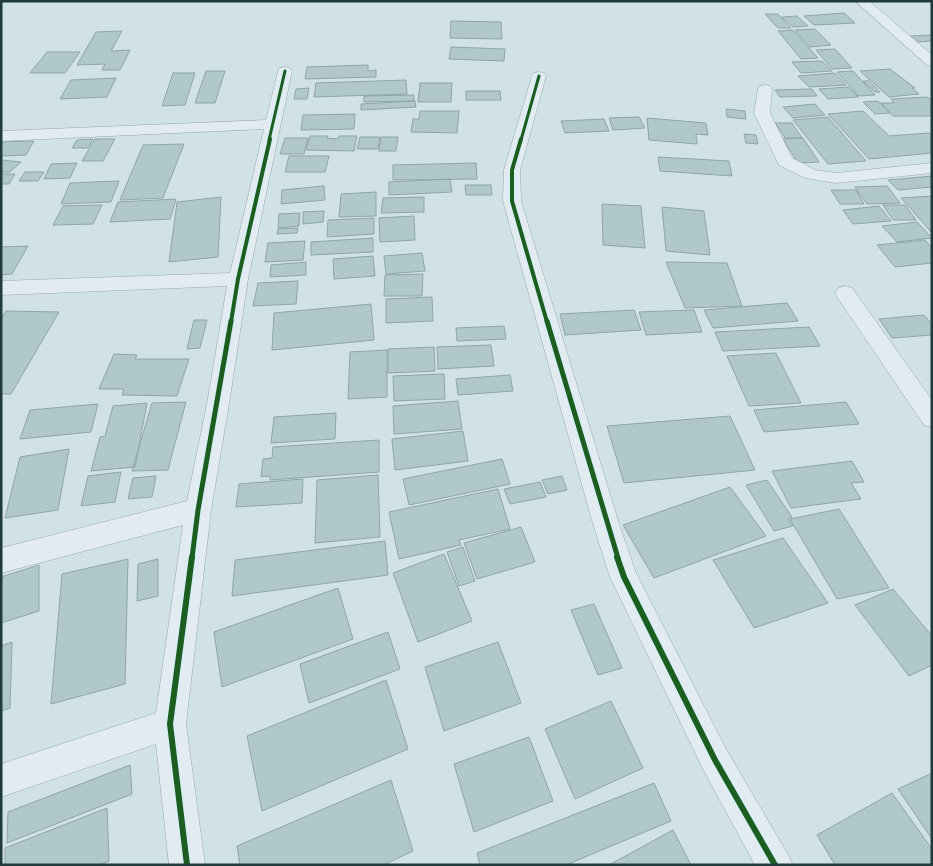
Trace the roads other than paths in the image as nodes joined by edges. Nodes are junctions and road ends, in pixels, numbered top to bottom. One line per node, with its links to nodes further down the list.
1 (861, 1): 2 (street)
2 (932, 62)
3 (285, 71): 6 (street)
4 (539, 76): 18 (street)
5 (765, 89): 8 (street)
6 (273, 124): 7 (street); 9 (street)
7 (1, 136)
8 (932, 168)
9 (238, 279): 10 (street); 13 (street)
10 (1, 288)
11 (845, 293): 12 (street)
12 (932, 418)
13 (198, 510): 14 (street); 15 (street)
14 (1, 561)
15 (170, 724): 16 (street); 17 (street)
16 (1, 781)
17 (187, 865)
18 (775, 865)

